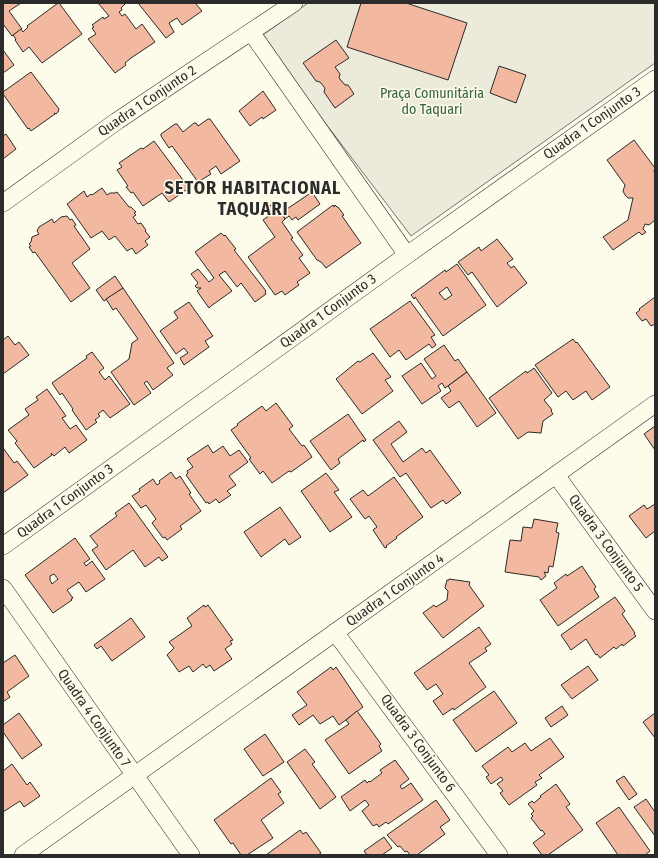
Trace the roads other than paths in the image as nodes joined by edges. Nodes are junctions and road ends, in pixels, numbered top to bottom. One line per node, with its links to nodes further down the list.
1 (294, 3): 2 (street, Quadra 1 Conjunto 2)
2 (251, 32): 4 (street, Quadra 1 Conjunto 2); 5 (street)
3 (655, 79): 5 (street, Quadra 1 Conjunto 3)
4 (3, 203)
5 (406, 255): 8 (street, Quadra 1 Conjunto 3)
6 (655, 404): 7 (street, Quadra 1 Conjunto 4)
7 (556, 474): 10 (street, Quadra 3 Conjunto 5); 11 (street, Quadra 1 Conjunto 4)
8 (3, 546)
9 (3, 588): 12 (street, Quadra 4 Conjunto 7)
10 (655, 611)
11 (335, 632): 12 (street, Quadra 1 Conjunto 4); 15 (street, Quadra 3 Conjunto 6)
12 (135, 776): 13 (street, Quadra 4 Conjunto 7); 14 (street)
13 (23, 855)
14 (191, 855)
15 (500, 855)

